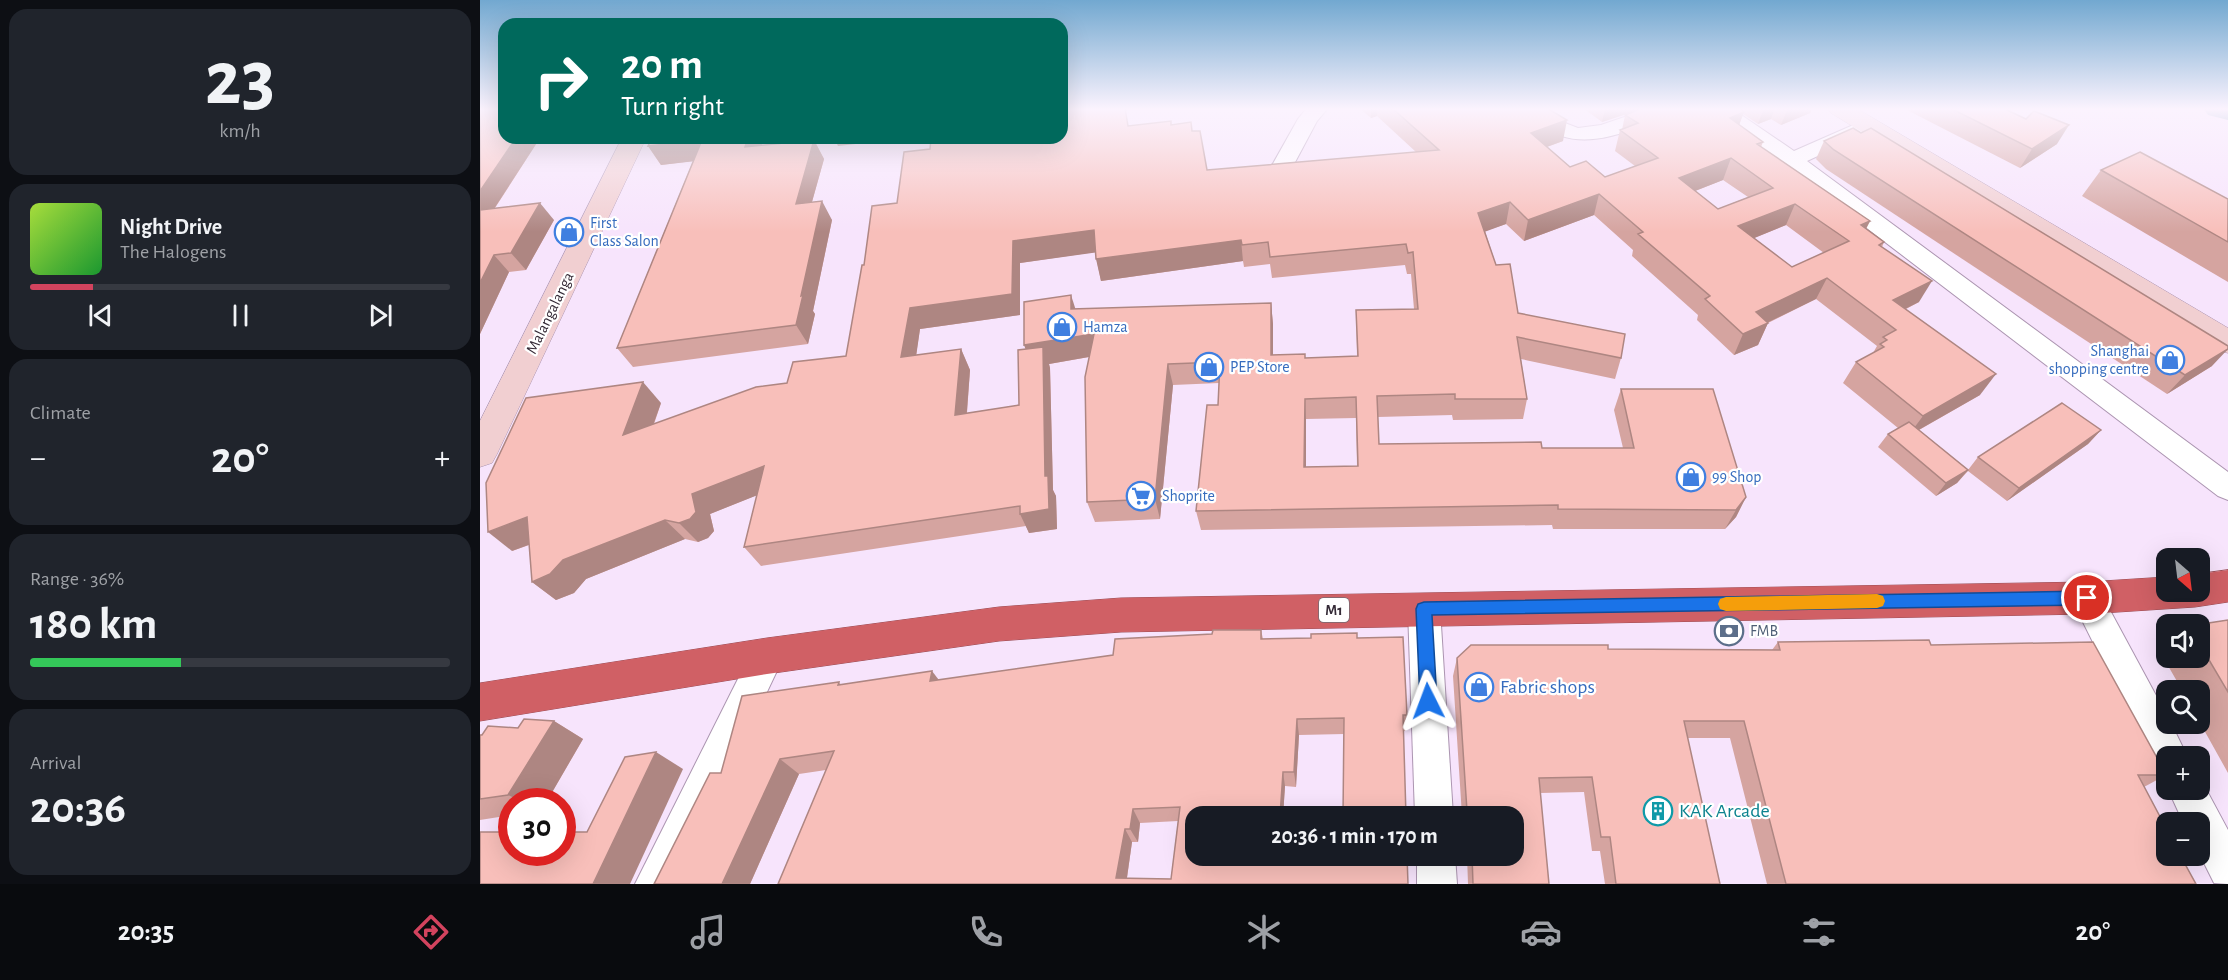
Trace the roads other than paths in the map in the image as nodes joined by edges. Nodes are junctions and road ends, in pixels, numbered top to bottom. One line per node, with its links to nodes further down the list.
1 (629, 149): 9 (street, Malangalanga)
2 (1292, 149): 7 (street)
3 (1777, 149): 6 (street)
4 (1816, 149): 6 (street)
5 (1907, 149): 8 (street)
6 (1792, 160): 10 (street)
7 (1277, 176)
8 (2228, 342)
9 (480, 454)
10 (2228, 488)
11 (2228, 586): 12 (highway, M1)
12 (2210, 589)
13 (2156, 594): 14 (highway, M1)
14 (2087, 598): 15 (highway, M1); 18 (street)
15 (1424, 609): 16 (highway, M1); 20 (street)
16 (767, 656): 17 (highway, M1); 23 (street)
17 (480, 702)
18 (2164, 746)
19 (2192, 800): 22 (street)
20 (1434, 806)
21 (1436, 866): 24 (street)
22 (2228, 869)
23 (656, 884)
24 (1437, 884)

